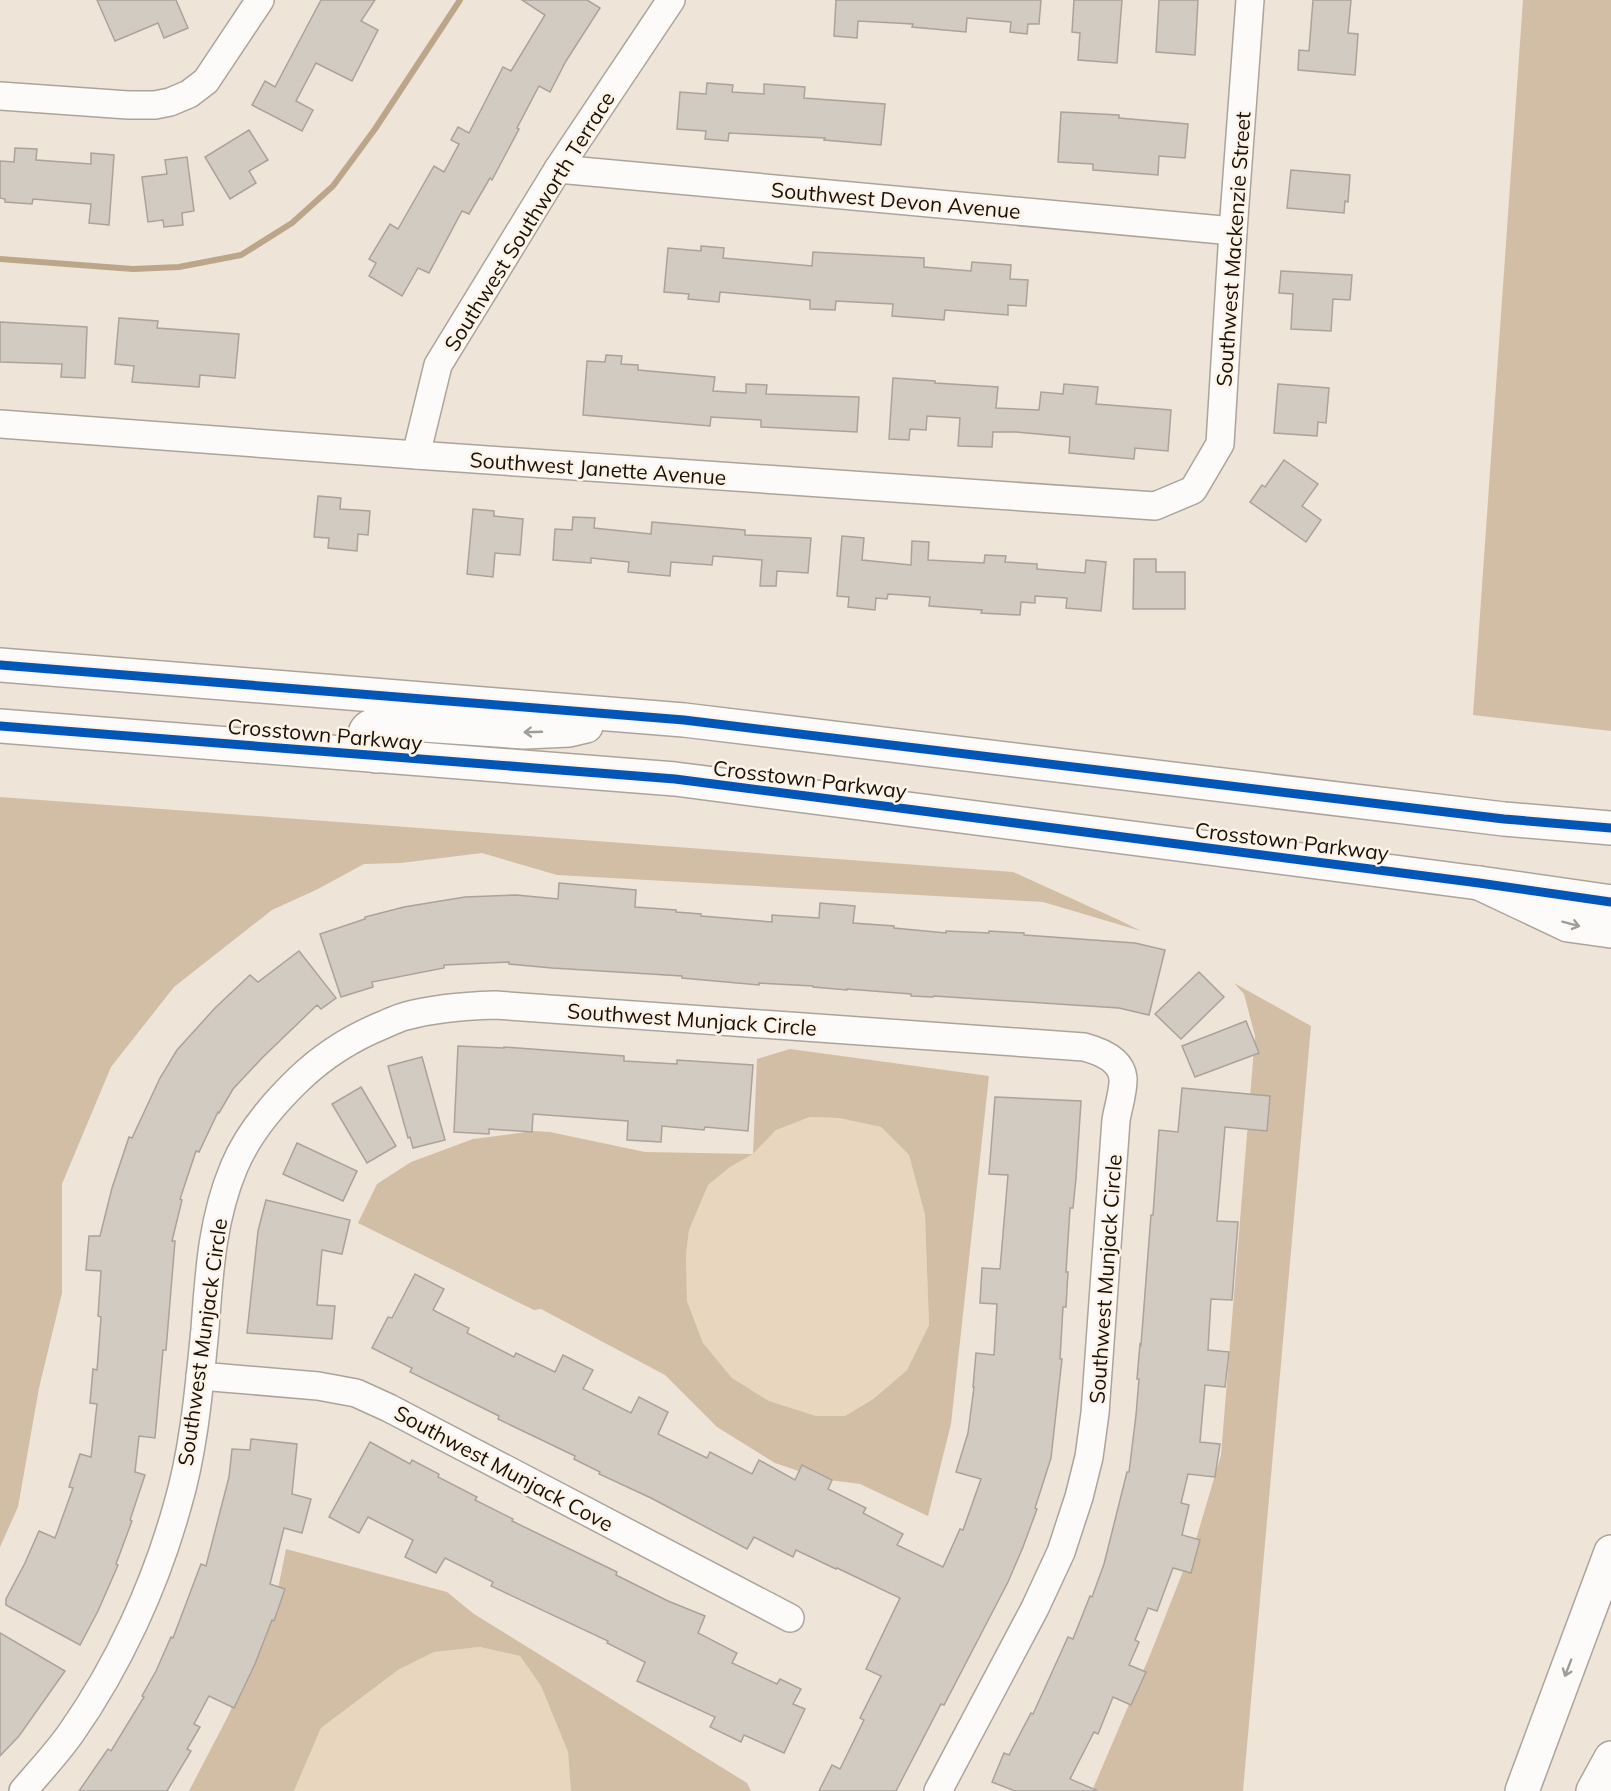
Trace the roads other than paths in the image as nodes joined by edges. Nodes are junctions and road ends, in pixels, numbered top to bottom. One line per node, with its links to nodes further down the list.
1 (260, 0): 4 (street)
2 (671, 0): 5 (street, Southwest Southworth Terrace)
3 (1250, 0): 6 (street, Southwest Mackenzie Street)
4 (0, 96)
5 (558, 170): 6 (street, Southwest Devon Avenue); 8 (street, Southwest Southworth Terrace)
6 (1233, 231): 9 (street, Southwest Mackenzie Street)
7 (0, 424): 8 (street, Southwest Janette Avenue)
8 (416, 455): 9 (street, Southwest Janette Avenue)
9 (1193, 490)
10 (0, 665): 11 (main road, Crosstown Parkway)
11 (632, 715): 13 (main road, one-way to 13); 14 (main road, Crosstown Parkway)
12 (0, 726): 13 (main road, Crosstown Parkway)
13 (376, 756): 15 (main road, Crosstown Parkway)
14 (1611, 828)
15 (1479, 883): 16 (main road, Crosstown Parkway); 17 (main road, one-way to 17)
16 (1611, 902)
17 (1611, 931)
18 (201, 1376): 20 (street, Southwest Munjack Cove); 22 (street, Southwest Munjack Circle); 23 (street, Southwest Munjack Circle)
19 (1611, 1552): 24 (main road, one-way to 24)
20 (790, 1618)
21 (1611, 1758): 25 (main road)
22 (23, 1791)
23 (938, 1791)
24 (1522, 1791)
25 (1593, 1791)

